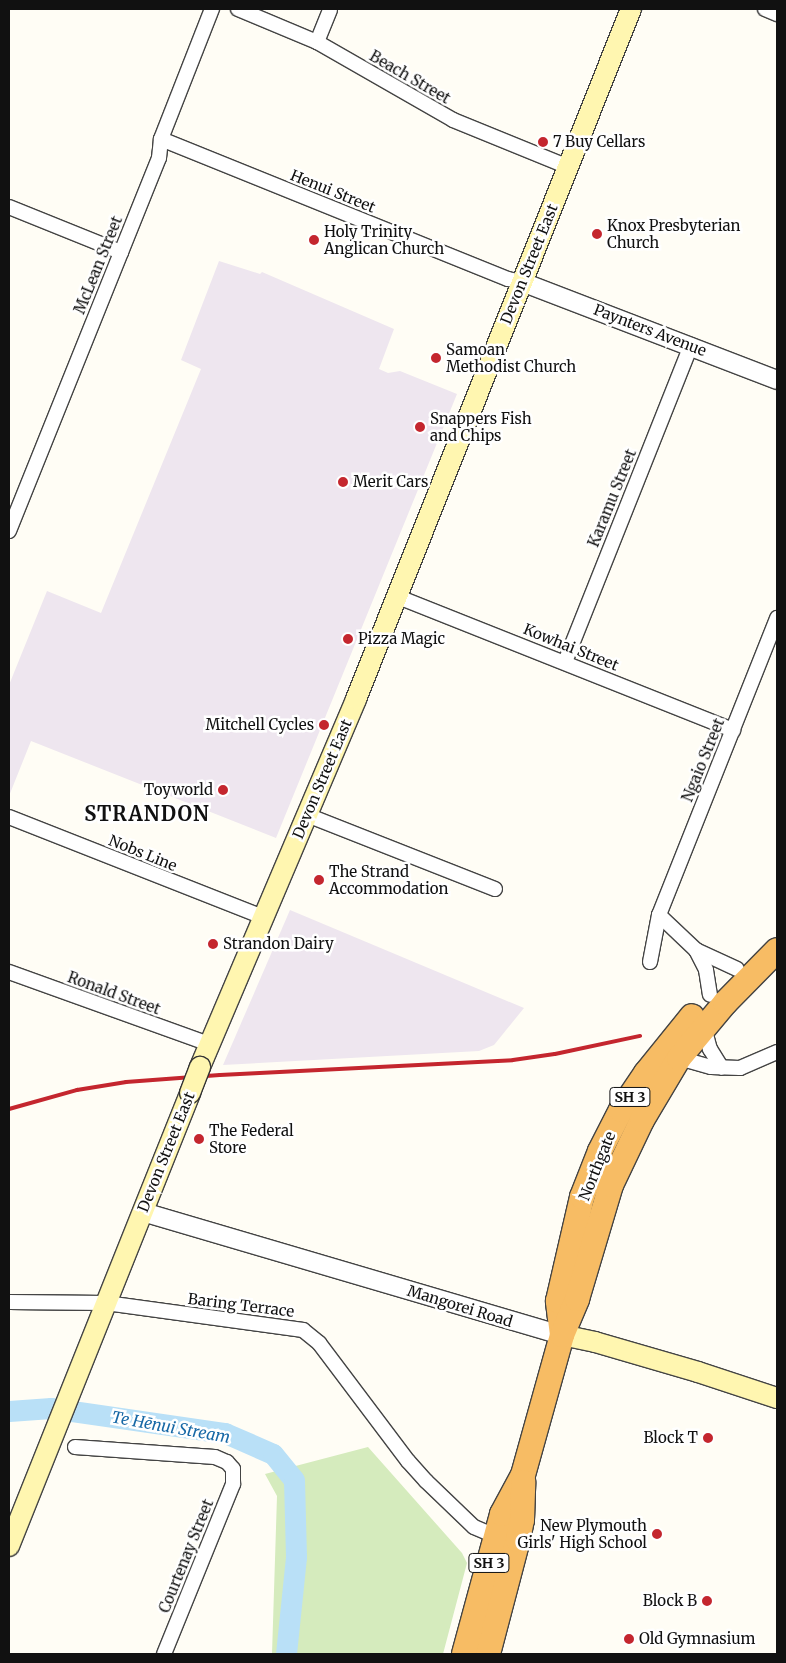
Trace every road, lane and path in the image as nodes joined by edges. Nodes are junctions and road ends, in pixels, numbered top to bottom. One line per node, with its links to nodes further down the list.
1 (212, 9): 8 (street, McLean Street)
2 (238, 9): 7 (street, Beach Street)
3 (330, 9): 7 (street)
4 (631, 9): 9 (main road, Devon Street East)
5 (765, 9): 6 (street)
6 (777, 14)
7 (317, 42): 9 (street, Beach Street)
8 (161, 139): 11 (street, McLean Street); 12 (street, Henui Street)
9 (568, 167): 12 (main road, Devon Street East)
10 (9, 207): 11 (street)
11 (121, 252): 15 (street, McLean Street)
12 (522, 282): 13 (street, Paynters Avenue); 16 (main road, Devon Street East)
13 (690, 345): 14 (street, Paynters Avenue); 18 (street, Karamu Street)
14 (777, 380)
15 (9, 531)
16 (396, 596): 18 (street, Kowhai Street); 20 (main road, Devon Street East)
17 (777, 618): 19 (street, Ngaio Street)
18 (565, 662): 19 (street, Kowhai Street)
19 (733, 730): 23 (street, Ngaio Street)
20 (307, 815): 22 (street); 24 (main road, Devon Street East)
21 (9, 817): 24 (street, Nobs Line)
22 (495, 889)
23 (659, 915): 26 (street); 28 (street, Ngaio Street)
24 (264, 918): 33 (main road, Devon Street East)
25 (777, 937): 29 (highway, Northgate / SH 3)
26 (696, 950): 29 (street); 31 (street)
27 (777, 950): 32 (highway, Northgate / SH 3)
28 (650, 962)
29 (737, 969): 31 (highway, Northgate / SH 3)
30 (9, 972): 33 (street, Ronald Street)
31 (710, 995): 40 (highway, Northgate / SH 3)
32 (704, 1027): 35 (highway, Northgate / SH 3); 36 (street)
33 (209, 1044): 37 (main road, Devon Street East, bridge)
34 (777, 1052): 36 (street)
35 (679, 1058): 36 (street); 40 (highway, Northgate / SH 3)
36 (722, 1068)
37 (143, 1212): 39 (main road, Devon Street East); 40 (street, Mangorei Road)
38 (9, 1302): 39 (street, Baring Terrace)
39 (106, 1302): 44 (street, Baring Terrace); 45 (main road, Devon Street East)
40 (562, 1335): 41 (main road, Mangorei Road); 43 (highway, Northgate / SH 3)
41 (777, 1398)
42 (75, 1447): 46 (street, Courtenay Street)
43 (523, 1475): 44 (highway, Northgate / SH 3); 48 (highway, Northgate / SH 3)
44 (497, 1537): 47 (highway, Northgate / SH 3)
45 (9, 1546)
46 (164, 1654)
47 (464, 1654)
48 (488, 1654)

